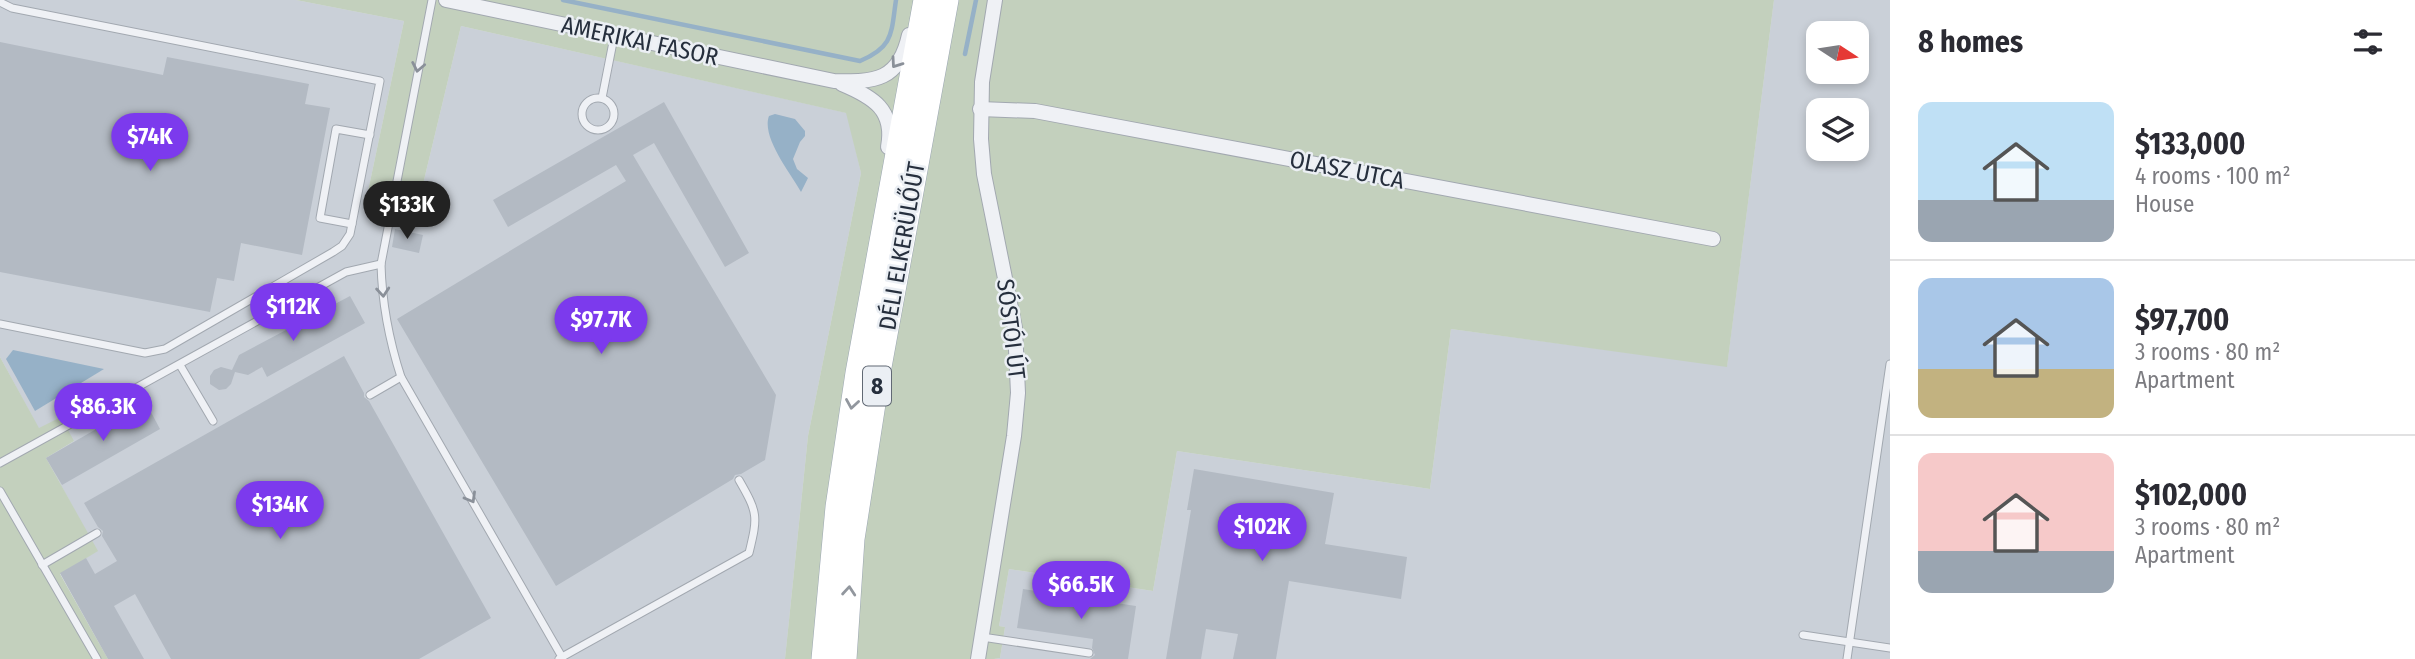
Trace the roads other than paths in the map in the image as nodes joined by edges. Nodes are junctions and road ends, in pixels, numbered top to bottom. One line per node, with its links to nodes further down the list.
1 (432, 0): 16 (lane, one-way to 16)
2 (446, 0): 8 (street, AMERIKAI FASOR)
3 (919, 0): 9 (street, one-way to 9)
4 (925, 0): 15 (main road, DÉLI ELKERÜLŐÚT / 8)
5 (947, 0): 36 (main road, DÉLI ELKERÜLŐÚT / 8, one-way to 5)
6 (995, 0): 11 (street, SÓSTÓI ÚT)
7 (0, 2): 12 (lane)
8 (614, 37): 9 (street, AMERIKAI FASOR); 10 (lane)
9 (834, 81): 15 (street)
10 (602, 99): 10 (lane)
11 (980, 109): 14 (street, OLASZ UTCA); 29 (street, SÓSTÓI ÚT)
12 (370, 135): 13 (lane); 13 (lane)
13 (352, 224): 17 (lane)
14 (1713, 239)
15 (883, 240): 35 (main road, DÉLI ELKERÜLŐÚT / 8, one-way to 35)
16 (381, 264): 19 (lane); 20 (lane, one-way to 20)
17 (0, 324)
18 (1890, 364): 30 (lane)
19 (180, 365): 22 (lane); 23 (lane)
20 (401, 377): 21 (lane); 33 (lane, one-way to 33)
21 (370, 395)
22 (213, 421)
23 (0, 463)
24 (739, 480): 33 (lane)
25 (0, 491): 27 (lane)
26 (97, 533): 27 (lane)
27 (42, 565): 34 (lane)
28 (1803, 635): 30 (lane)
29 (982, 637): 32 (lane); 37 (street, SÓSTÓI ÚT)
30 (1850, 642): 31 (lane); 38 (lane)
31 (1890, 648)
32 (1089, 653)
33 (560, 658)
34 (97, 659)
35 (823, 659)
36 (845, 659)
37 (978, 659)
38 (1847, 659)

